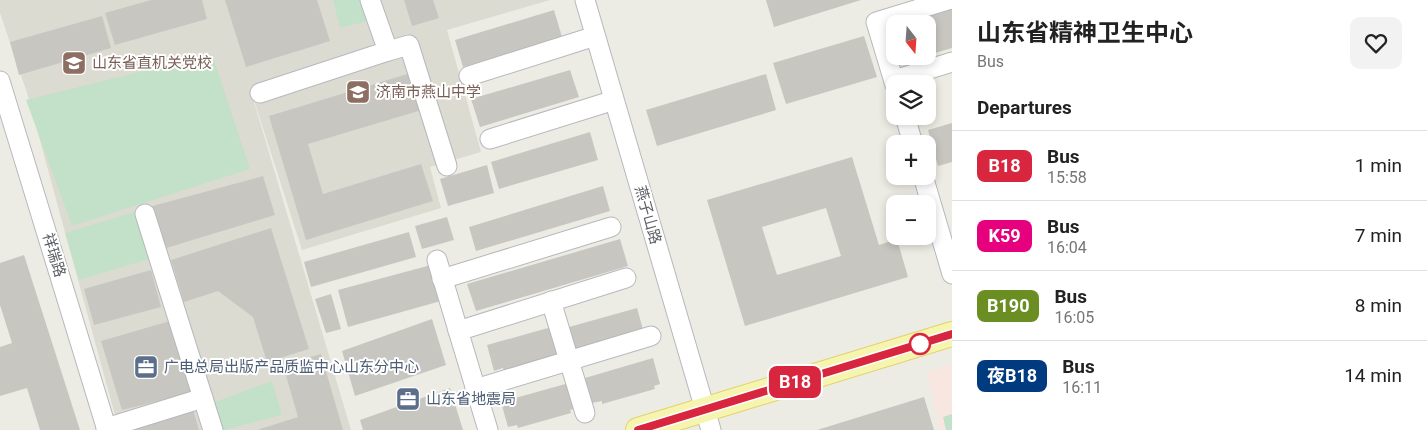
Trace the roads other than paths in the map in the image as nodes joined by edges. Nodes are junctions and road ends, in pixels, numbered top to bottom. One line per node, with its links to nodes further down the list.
1 (370, 0): 6 (street)
2 (575, 0): 5 (street, 燕子山路)
3 (585, 0): 31 (street, 燕子山路)
4 (948, 0): 8 (street)
5 (586, 39): 10 (street); 13 (street, 燕子山路)
6 (388, 51): 12 (street); 15 (street)
7 (952, 62): 9 (street)
8 (892, 75)
9 (914, 75)
10 (470, 76)
11 (0, 81): 32 (street, 祥瑞路)
12 (260, 93)
13 (605, 103): 14 (street); 31 (street, 燕子山路)
14 (490, 139)
15 (447, 166)
16 (926, 185): 20 (street)
17 (145, 214): 29 (street)
18 (611, 227): 22 (street)
19 (437, 260): 22 (street)
20 (952, 274)
21 (626, 278): 23 (street)
22 (442, 279): 24 (street)
23 (551, 301): 24 (street); 27 (street)
24 (458, 331): 28 (street)
25 (952, 334): 31 (main road)
26 (651, 336): 27 (street)
27 (570, 361): 28 (street); 30 (street)
28 (475, 389): 34 (street)
29 (202, 398): 32 (street); 33 (street)
30 (586, 413)
31 (703, 421): 35 (main road)
32 (107, 429)
33 (212, 430)
34 (488, 430)
35 (638, 430)

